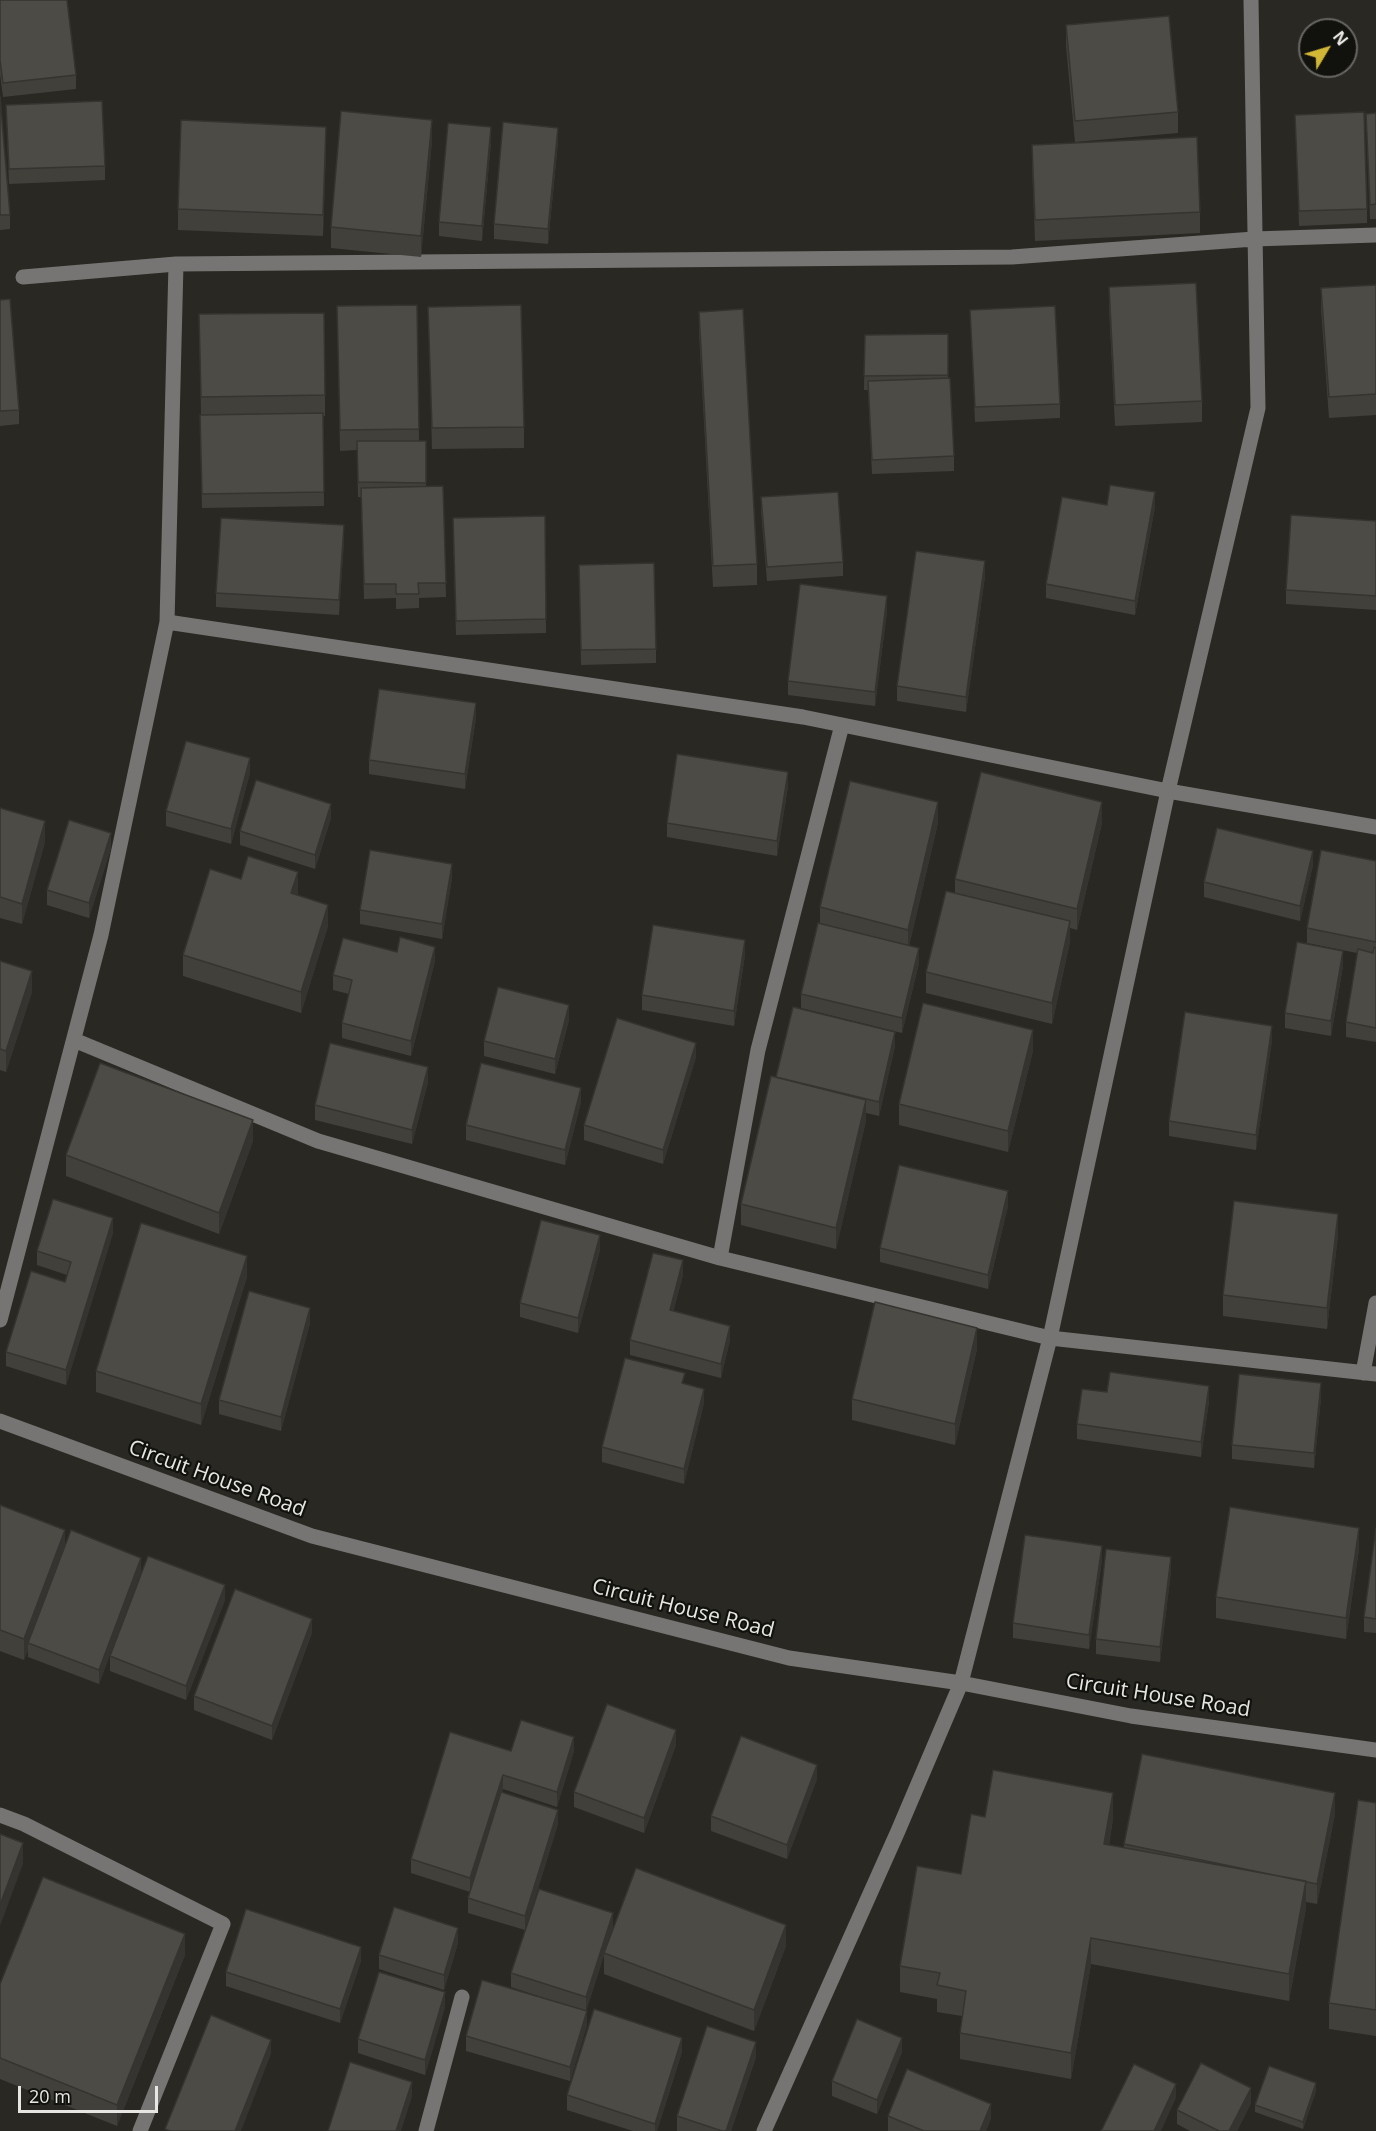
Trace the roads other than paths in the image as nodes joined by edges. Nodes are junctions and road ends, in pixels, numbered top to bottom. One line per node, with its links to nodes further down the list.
1 (1251, 0): 3 (street)
2 (1376, 235): 3 (street)
3 (1254, 239): 4 (street); 8 (street)
4 (176, 264): 5 (street); 6 (street)
5 (23, 277)
6 (167, 622): 7 (street); 10 (street)
7 (842, 725): 8 (street); 11 (street)
8 (1168, 790): 9 (street); 14 (street)
9 (1376, 827)
10 (74, 1040): 11 (street); 13 (street)
11 (720, 1258): 14 (street)
12 (1376, 1303): 15 (street)
13 (0, 1320)
14 (1050, 1338): 15 (street); 17 (street)
15 (1369, 1373)
16 (0, 1421): 17 (street, Circuit House Road)
17 (961, 1683): 18 (street, Circuit House Road); 23 (street)
18 (1376, 1750)
19 (0, 1815): 21 (street)
20 (462, 1997): 22 (street)
21 (140, 2131)
22 (426, 2131)
23 (764, 2131)

